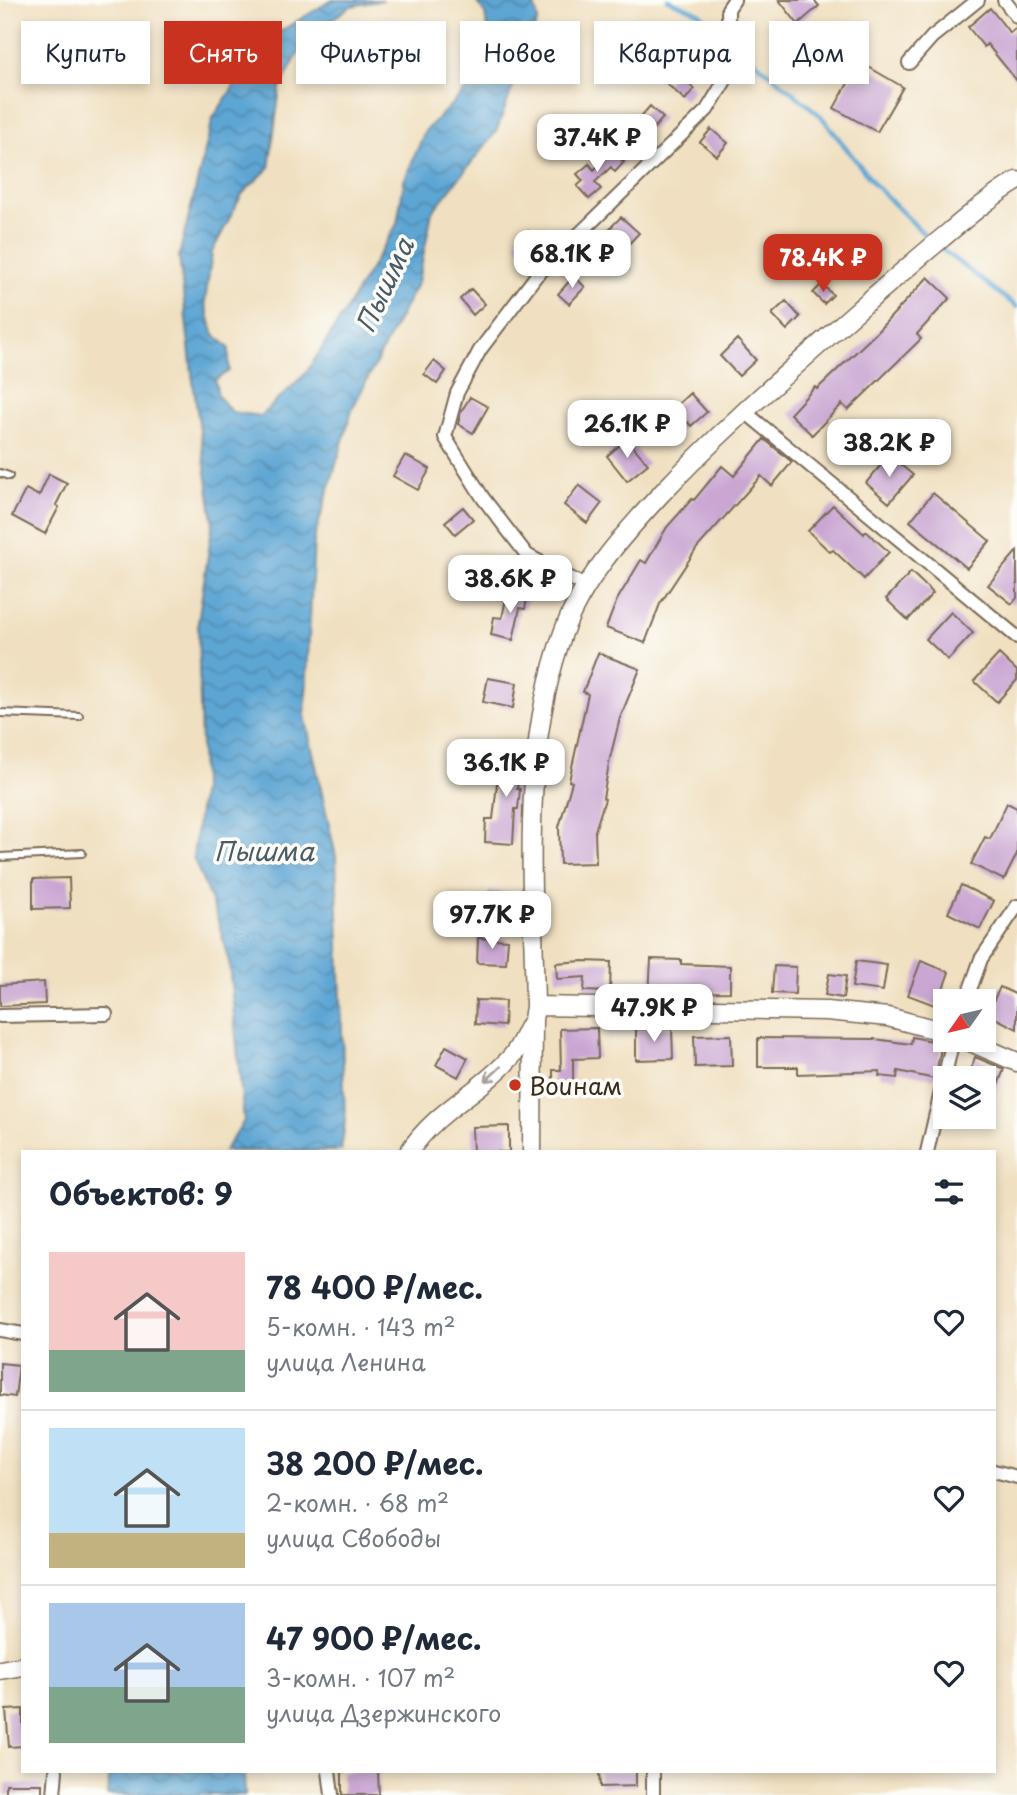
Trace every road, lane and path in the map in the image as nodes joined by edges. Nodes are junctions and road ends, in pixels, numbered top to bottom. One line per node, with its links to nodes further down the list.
1 (734, 0): 10 (street)
2 (978, 0): 5 (street)
3 (1004, 0): 4 (street)
4 (1017, 17)
5 (909, 63)
6 (1017, 181): 7 (main road)
7 (744, 411): 10 (main road); 11 (street)
8 (0, 473): 9 (lane)
9 (9, 476)
10 (587, 587): 18 (main road)
11 (1017, 638)
12 (0, 713): 13 (lane)
13 (79, 716)
14 (82, 853): 15 (lane)
15 (0, 857)
16 (1017, 906): 17 (street)
17 (970, 989)
18 (534, 1013): 21 (main road); 25 (main road, one-way to 25); 26 (main road)
19 (106, 1014): 20 (street)
20 (0, 1016)
21 (933, 1029)
22 (950, 1052): 27 (street)
23 (994, 1052): 24 (main road)
24 (1017, 1062)
25 (410, 1150)
26 (532, 1150)
27 (927, 1150)
28 (0, 1329): 29 (street)
29 (21, 1334)
30 (996, 1472): 31 (street)
31 (1017, 1477)
32 (21, 1666): 33 (main road)
33 (0, 1670)
34 (56, 1773): 37 (street)
35 (329, 1773): 38 (street)
36 (653, 1773): 39 (street)
37 (54, 1795)
38 (332, 1795)
39 (653, 1795)

